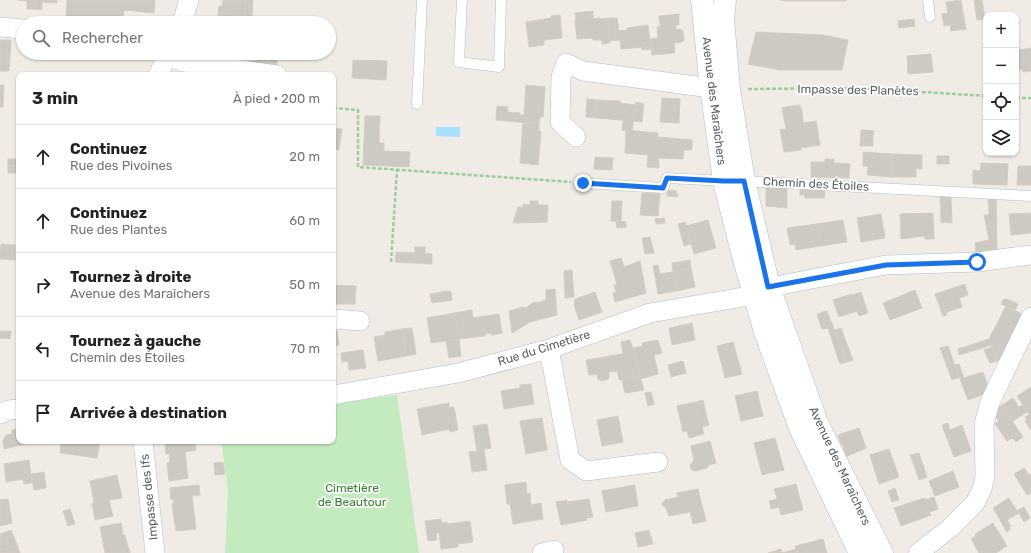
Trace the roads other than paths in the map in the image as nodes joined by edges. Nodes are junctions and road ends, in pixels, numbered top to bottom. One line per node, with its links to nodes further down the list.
1 (189, 0): 7 (street)
2 (422, 0): 16 (lane)
3 (462, 0): 4 (lane)
4 (501, 0)
5 (928, 0): 8 (lane)
6 (714, 5): 15 (main road, Avenue des Maraîchers); 18 (lane, Avenue des Maraîchers)
7 (184, 16)
8 (930, 17)
9 (0, 27): 10 (street)
10 (16, 28)
11 (166, 60): 13 (street)
12 (175, 60): 14 (street)
13 (160, 72)
14 (256, 72)
15 (720, 88): 17 (street); 18 (main road, Avenue des Maraîchers)
16 (417, 104)
17 (576, 137)
18 (735, 181): 19 (lane, Chemin des Étoiles); 20 (lane, Chemin des Étoiles); 22 (main road, Avenue des Maraîchers)
19 (583, 183)
20 (1031, 196)
21 (1031, 255): 22 (street, Rue du Cimetière)
22 (761, 291): 26 (street, Rue du Cimetière); 33 (main road, Avenue des Maraîchers); 34 (lane, Avenue des Maraîchers); 35 (main road, Avenue des Maraîchers)
23 (336, 319): 24 (street)
24 (360, 321)
25 (1029, 327): 36 (street)
26 (550, 348): 27 (street, Rue du Cimetière); 31 (street)
27 (336, 394)
28 (16, 409): 29 (street)
29 (0, 414)
30 (143, 444): 32 (street, Impasse des Ifs)
31 (658, 462)
32 (156, 553)
33 (860, 553)
34 (870, 553)
35 (882, 553)
36 (918, 553)

